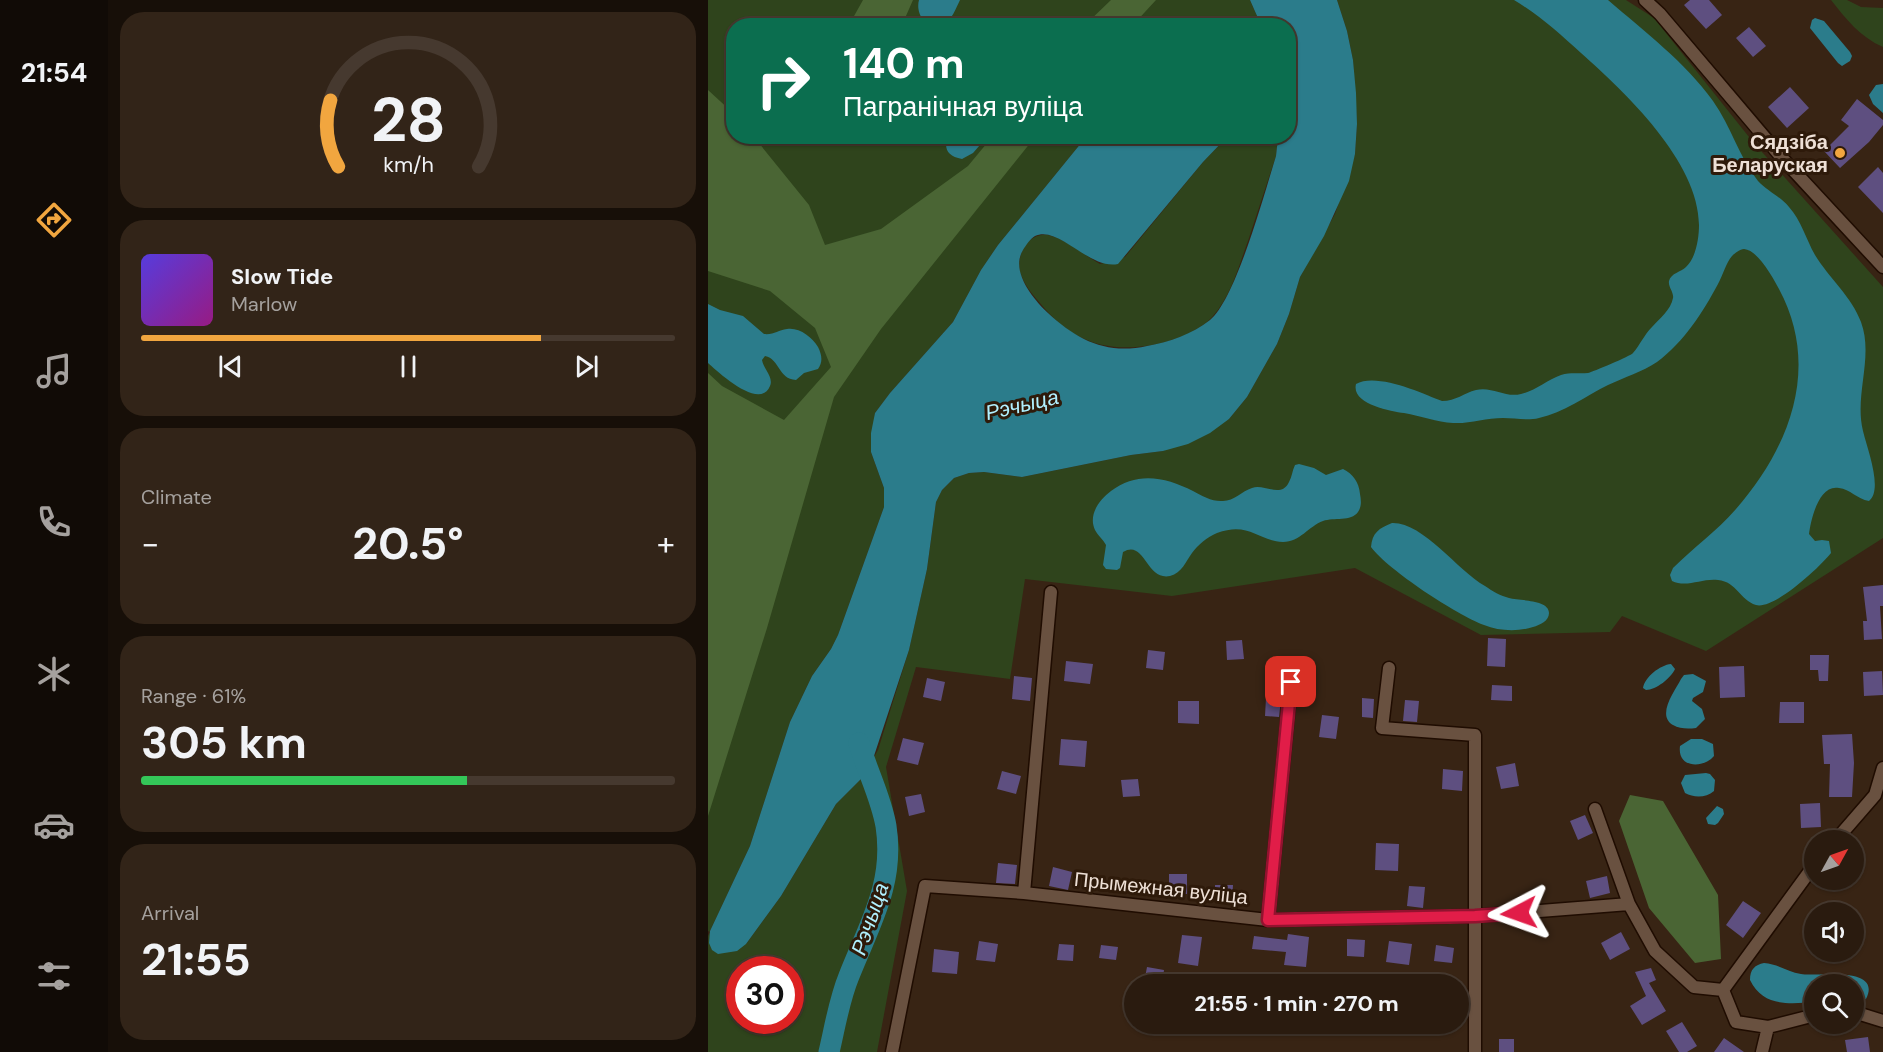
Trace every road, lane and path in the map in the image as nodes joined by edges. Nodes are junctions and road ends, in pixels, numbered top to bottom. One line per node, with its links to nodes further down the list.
1 (1645, 0): 2 (street)
2 (1883, 267)
3 (1051, 592): 11 (street)
4 (1389, 668): 13 (street)
5 (1291, 682): 14 (street)
6 (1883, 768): 7 (street)
7 (1879, 796): 9 (street)
8 (1595, 809): 12 (street)
9 (1846, 830)
10 (1804, 879): 15 (street)
11 (1024, 893): 14 (street, Прымежная вуліца); 20 (street, Прымежная вуліца)
12 (1629, 904): 13 (street, Прымежная вуліца); 15 (street)
13 (1475, 916): 14 (street, Прымежная вуліца); 21 (street)
14 (1268, 920)
15 (1723, 990): 19 (street)
16 (1864, 1015): 18 (street)
17 (1804, 1017): 19 (street)
18 (1883, 1021)
19 (1768, 1027): 22 (street)
20 (892, 1052)
21 (1475, 1052)
22 (1762, 1052)

